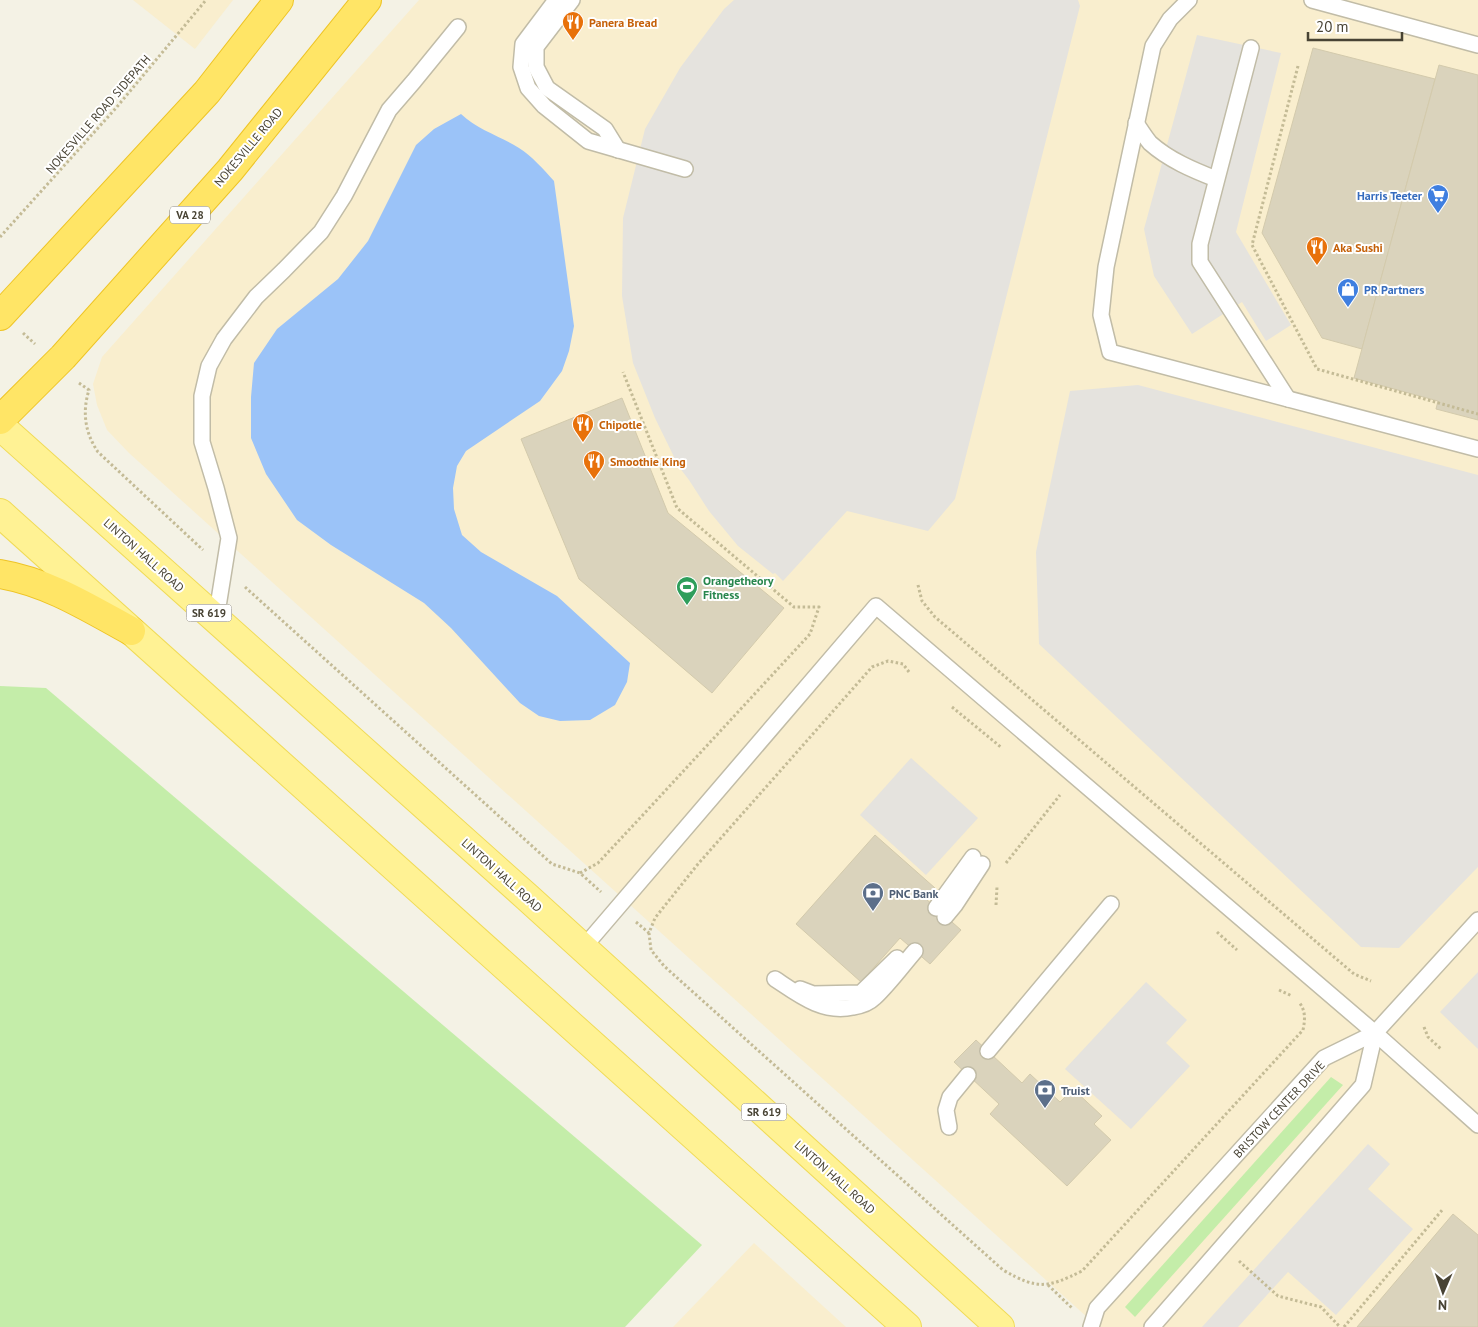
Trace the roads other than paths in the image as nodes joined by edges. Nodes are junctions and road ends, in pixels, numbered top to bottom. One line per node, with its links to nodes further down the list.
1 (279, 0): 14 (highway)
2 (367, 0): 16 (highway, NOKESVILLE ROAD / VA 28)
3 (556, 0): 11 (lane)
4 (572, 0): 11 (lane)
5 (1189, 0): 10 (lane)
6 (1312, 0): 8 (lane)
7 (458, 27): 21 (lane)
8 (1478, 45)
9 (1251, 48): 13 (lane)
10 (1136, 123): 13 (lane); 15 (lane)
11 (618, 150): 12 (lane)
12 (685, 169)
13 (1216, 179): 15 (lane)
14 (0, 316)
15 (1288, 399): 18 (lane)
16 (0, 420)
17 (0, 426): 21 (main road, LINTON HALL ROAD / SR 619)
18 (1478, 449)
19 (0, 513): 22 (main road)
20 (0, 574): 22 (highway)
21 (216, 619): 27 (main road, LINTON HALL ROAD / SR 619)
22 (131, 630): 35 (main road)
23 (978, 861): 25 (lane)
24 (1111, 904): 31 (lane)
25 (941, 912)
26 (1478, 920): 30 (lane)
27 (584, 948): 30 (lane); 36 (main road, LINTON HALL ROAD / SR 619)
28 (912, 948): 29 (lane)
29 (775, 979)
30 (1375, 1033): 33 (lane); 37 (lane, BRISTOW CENTER DRIVE); 38 (lane)
31 (988, 1051)
32 (968, 1075): 34 (lane)
33 (1478, 1125)
34 (949, 1127)
35 (907, 1327)
36 (1000, 1327)
37 (1091, 1327)
38 (1152, 1327)

